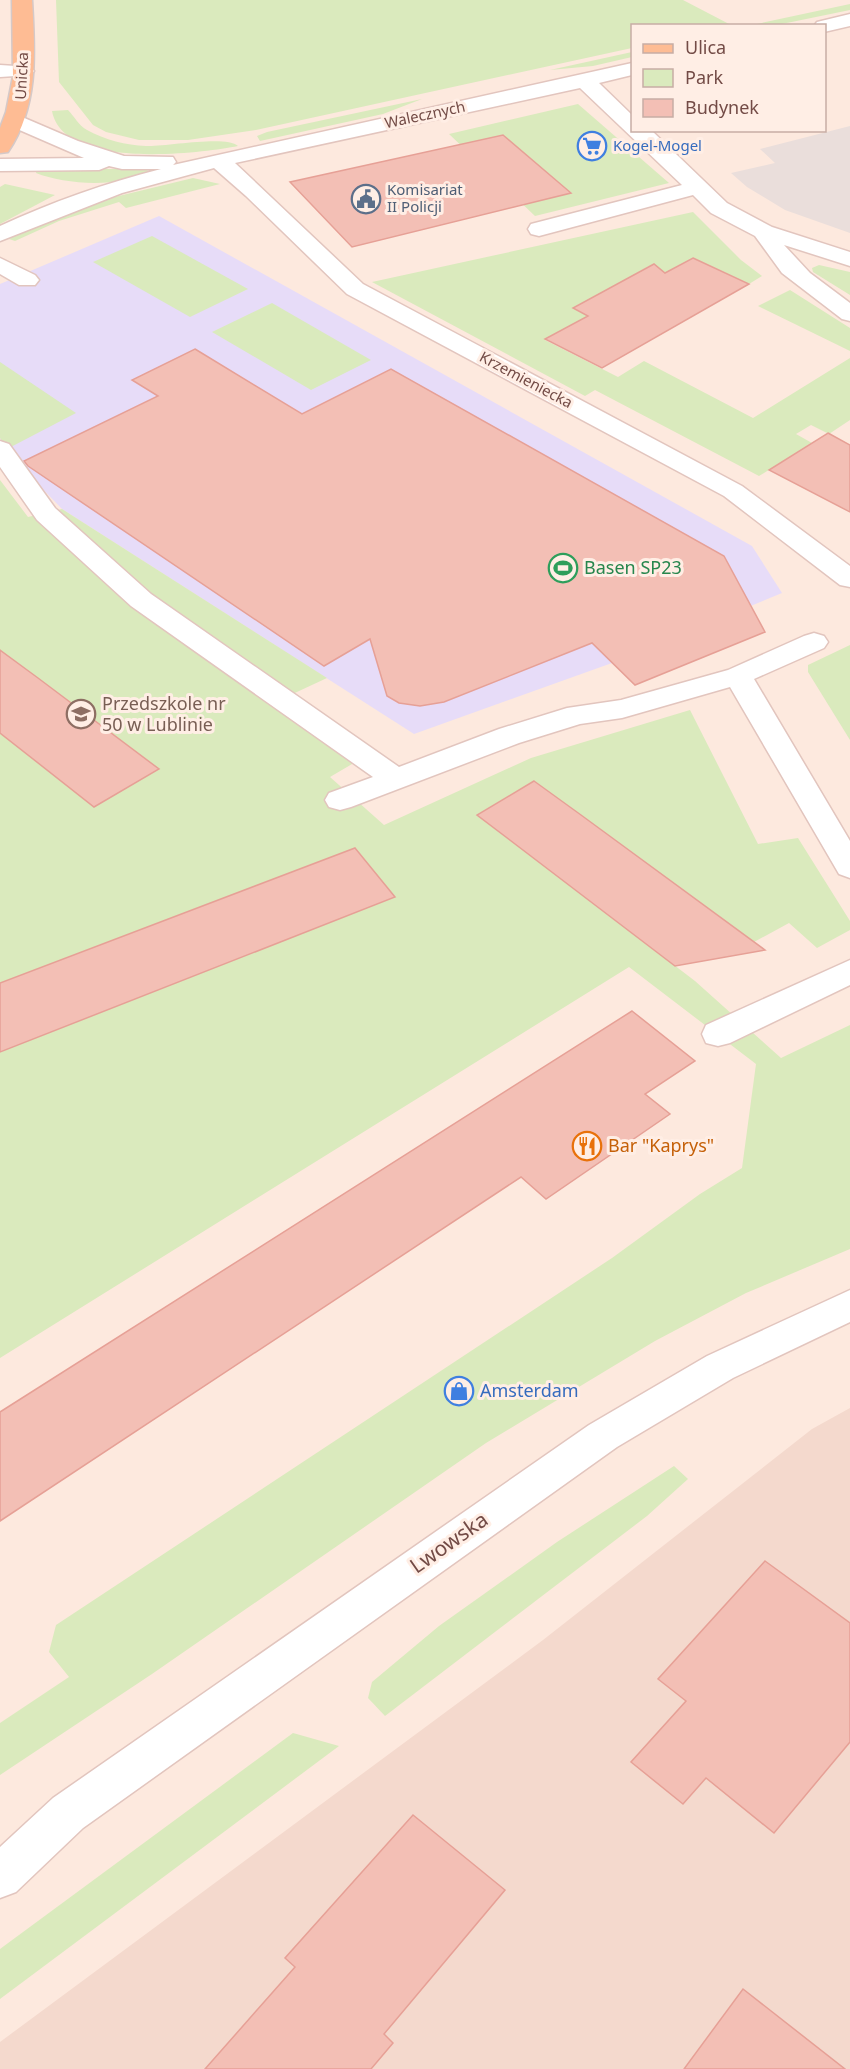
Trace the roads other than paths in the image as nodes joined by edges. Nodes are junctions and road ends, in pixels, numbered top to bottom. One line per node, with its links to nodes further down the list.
1 (22, 0): 6 (main road, Unicka)
2 (850, 20): 3 (street)
3 (826, 26)
4 (631, 70): 7 (street, Walecznych)
5 (0, 71): 6 (street)
6 (24, 71): 8 (main road, Unicka)
7 (585, 81): 9 (street); 12 (street, Walecznych)
8 (15, 121): 11 (main road, Unicka); 13 (street, Walecznych)
9 (631, 124)
10 (640, 132): 15 (street)
11 (0, 147)
12 (218, 160): 13 (street, Walecznych); 16 (street, Walecznych); 25 (street, Krzemieniecka)
13 (122, 163): 14 (street, Walecznych)
14 (0, 167): 16 (street, Walecznych)
15 (695, 188): 17 (street); 18 (street)
16 (99, 192): 19 (street, Walecznych)
17 (539, 229)
18 (764, 232): 20 (street); 23 (street)
19 (0, 234)
20 (850, 260)
21 (0, 265): 22 (street)
22 (27, 280)
23 (850, 314)
24 (0, 449): 28 (street)
25 (850, 579)
26 (814, 642): 27 (street)
27 (738, 676): 28 (street); 30 (street)
28 (396, 779): 29 (street)
29 (340, 800)
30 (850, 867)
31 (850, 971): 32 (street)
32 (718, 1034)
33 (850, 1305): 34 (street, Lwowska)
34 (68, 1813): 35 (street, Lwowska); 36 (street, Lwowska)
35 (0, 1844)
36 (0, 1877)

